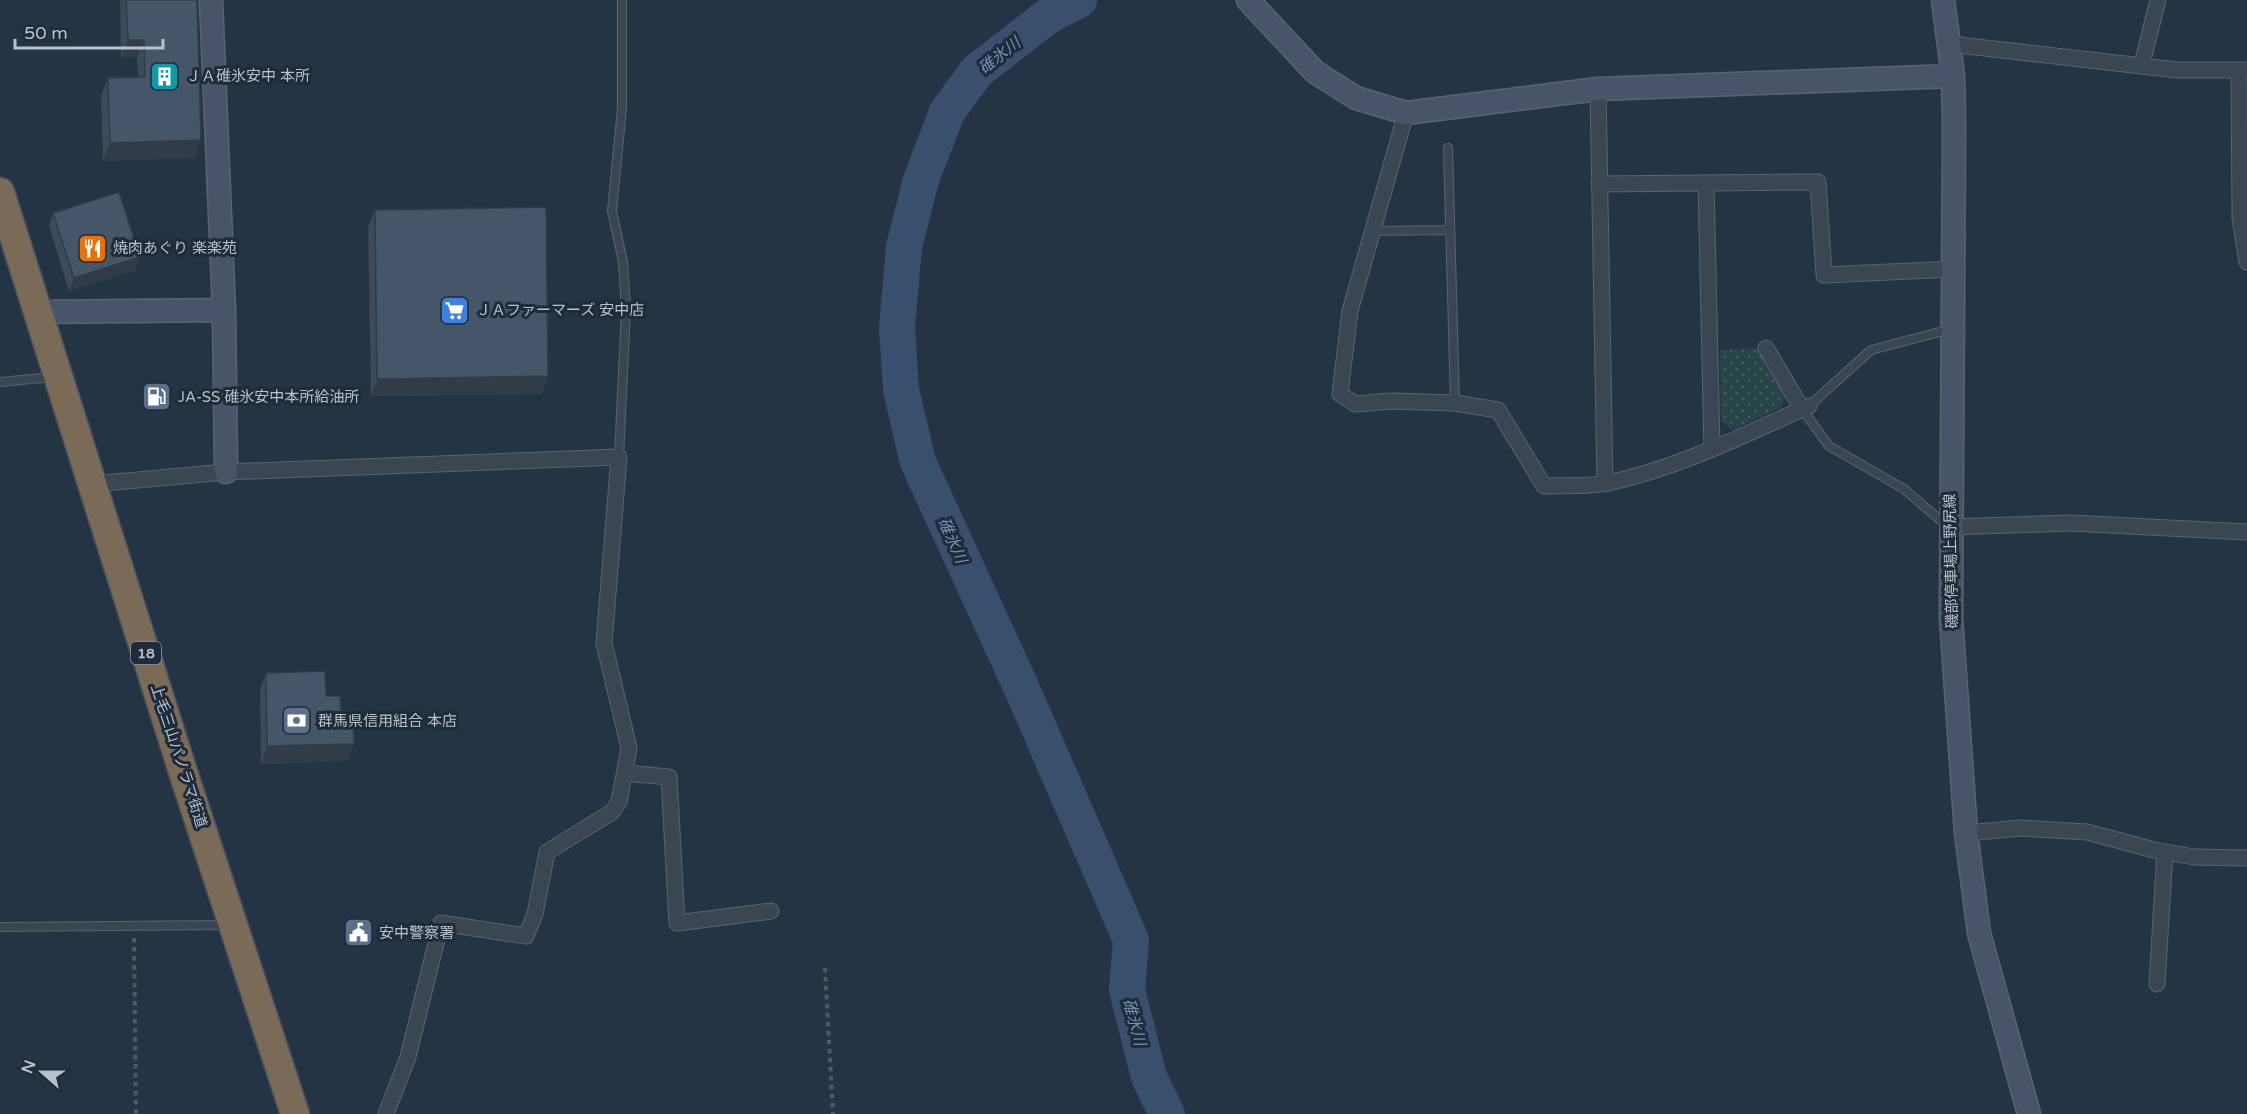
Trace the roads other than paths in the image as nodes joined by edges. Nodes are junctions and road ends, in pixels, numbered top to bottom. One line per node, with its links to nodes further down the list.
1 (211, 0): 20 (street)
2 (622, 0): 29 (lane)
3 (1248, 0): 11 (street)
4 (1943, 0): 6 (street, 磯部停車場上野尻線)
5 (2158, 0): 7 (street)
6 (1950, 44): 7 (street); 9 (street, 磯部停車場上野尻線)
7 (2142, 64): 8 (street)
8 (2243, 71): 18 (street)
9 (1953, 76): 10 (street); 19 (street, 磯部停車場上野尻線)
10 (1598, 89): 11 (street); 14 (street)
11 (1406, 113): 17 (street)
12 (1448, 148): 16 (lane)
13 (1706, 183): 14 (street); 19 (street); 28 (street)
14 (1599, 184): 32 (street)
15 (0, 192): 21 (highway, 上毛三山パノラマ街道 / 18)
16 (1450, 230): 17 (lane); 26 (lane)
17 (1372, 231): 26 (street)
18 (2247, 262)
19 (1954, 269): 22 (street, 磯部停車場上野尻線)
20 (224, 310): 21 (street); 30 (street)
21 (38, 312): 24 (highway, 上毛三山パノラマ街道 / 18)
22 (1953, 329): 27 (lane); 33 (street, 磯部停車場上野尻線)
23 (1767, 348): 27 (street)
24 (59, 376): 25 (lane); 31 (highway, 上毛三山パノラマ街道 / 18)
25 (0, 382)
26 (1455, 403): 32 (street)
27 (1805, 407): 28 (street); 33 (lane)
28 (1712, 449): 32 (street)
29 (619, 457): 30 (street); 35 (street)
30 (226, 472): 31 (street)
31 (93, 483): 40 (highway, 上毛三山パノラマ街道 / 18)
32 (1605, 483)
33 (1949, 527): 34 (street); 36 (street, 磯部停車場上野尻線)
34 (2247, 532)
35 (625, 773): 39 (street); 44 (street)
36 (1966, 833): 37 (street); 45 (street, 磯部停車場上野尻線)
37 (2165, 852): 38 (street); 42 (street)
38 (2247, 858)
39 (771, 911)
40 (233, 925): 41 (lane); 43 (highway, 上毛三山パノラマ街道 / 18)
41 (0, 927)
42 (2157, 984)
43 (295, 1114)
44 (386, 1114)
45 (2029, 1114)

